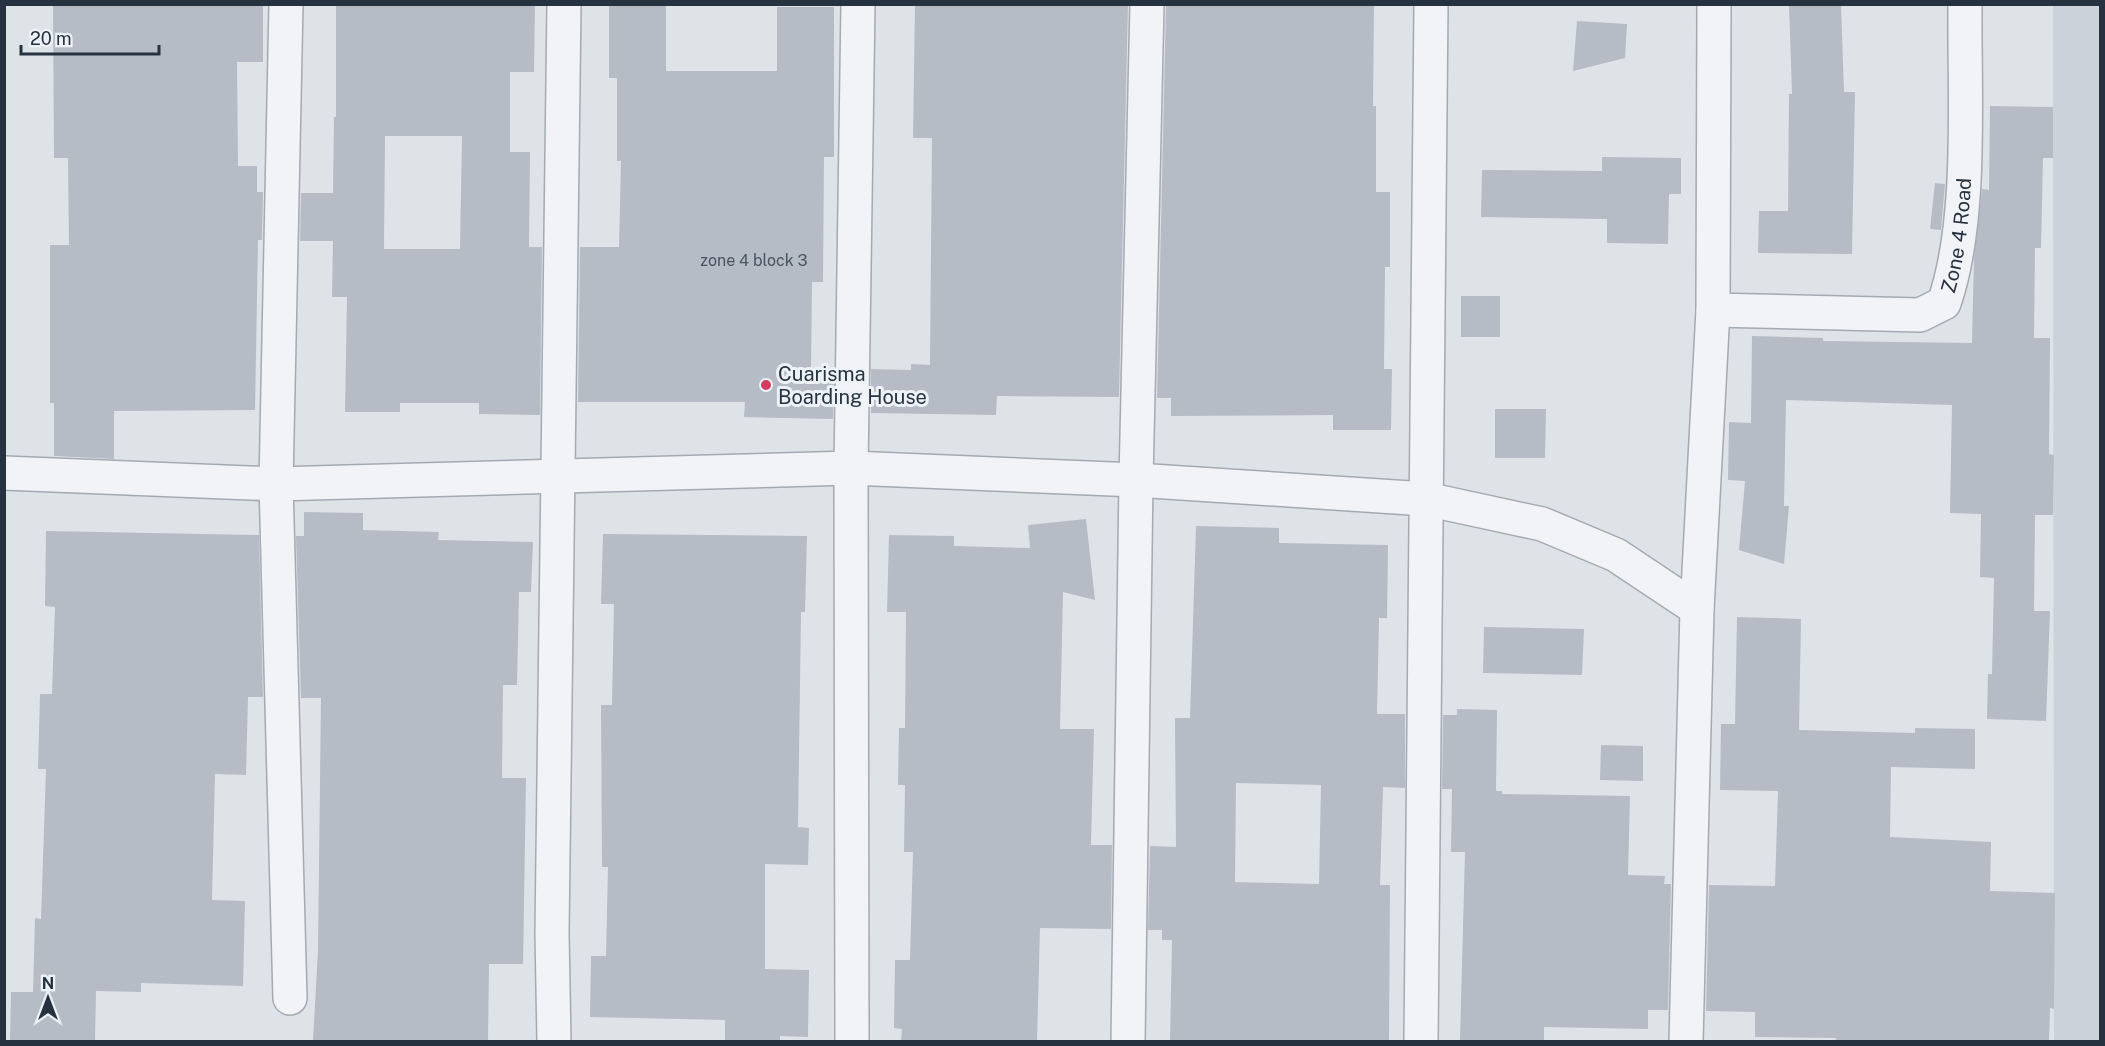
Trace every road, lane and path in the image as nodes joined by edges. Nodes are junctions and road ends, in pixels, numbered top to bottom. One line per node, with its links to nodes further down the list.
1 (286, 4): 13 (street)
2 (564, 4): 11 (street)
3 (858, 4): 9 (street)
4 (1147, 4): 12 (street)
5 (1431, 4): 14 (street)
6 (1714, 4): 8 (street)
7 (1965, 4): 8 (street, Zone 4 Road)
8 (1713, 310): 15 (street)
9 (851, 468): 11 (street); 12 (street); 18 (street)
10 (4, 473): 13 (street)
11 (559, 477): 13 (street); 17 (street)
12 (1136, 480): 14 (street); 19 (street)
13 (276, 484): 16 (street)
14 (1426, 499): 15 (street); 20 (street)
15 (1697, 609): 21 (street)
16 (290, 998)
17 (554, 1041)
18 (852, 1041)
19 (1128, 1041)
20 (1420, 1041)
21 (1686, 1041)

